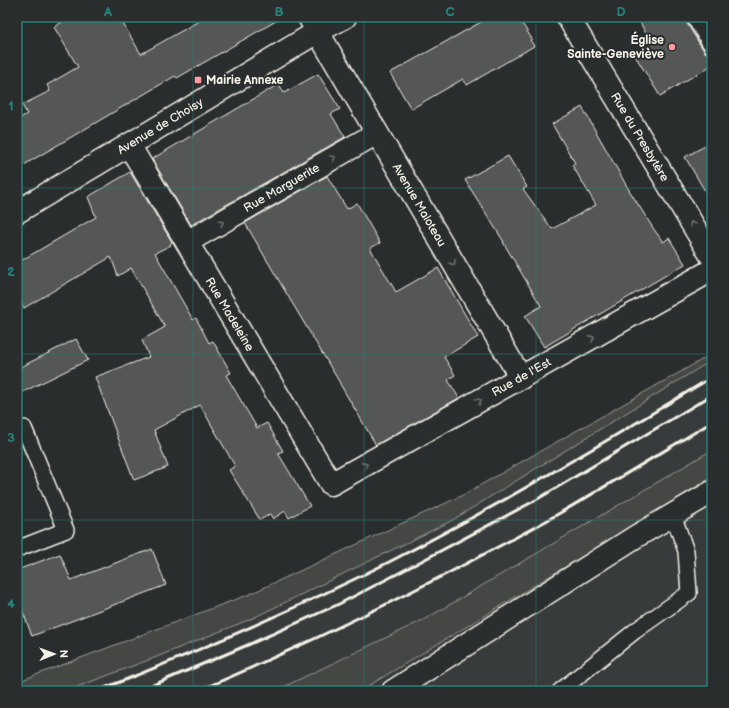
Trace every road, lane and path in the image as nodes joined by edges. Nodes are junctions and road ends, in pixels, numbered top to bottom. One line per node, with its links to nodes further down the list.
1 (345, 17): 4 (street, Avenue de Choisy)
2 (568, 17): 10 (street, Rue du Presbytère, one-way to 2)
3 (694, 17): 5 (lane)
4 (313, 25): 6 (street, Avenue Maloteau); 7 (street, Avenue de Choisy)
5 (712, 46)
6 (377, 133): 9 (street, Rue Marguerite, one-way to 6); 12 (street, Avenue Maloteau, one-way to 12)
7 (129, 145): 8 (street, Avenue de Choisy); 9 (street, Rue Madeleine)
8 (17, 212)
9 (187, 242): 14 (street, Rue Madeleine)
10 (712, 257)
11 (712, 270): 12 (street, Rue de l'Est, one-way to 11)
12 (520, 378): 14 (street, Rue de l'Est, one-way to 12)
13 (17, 431): 17 (lane)
14 (331, 484)
15 (712, 492): 16 (street)
16 (673, 515): 18 (street); 19 (lane)
17 (17, 548)
18 (393, 691)
19 (560, 691)

